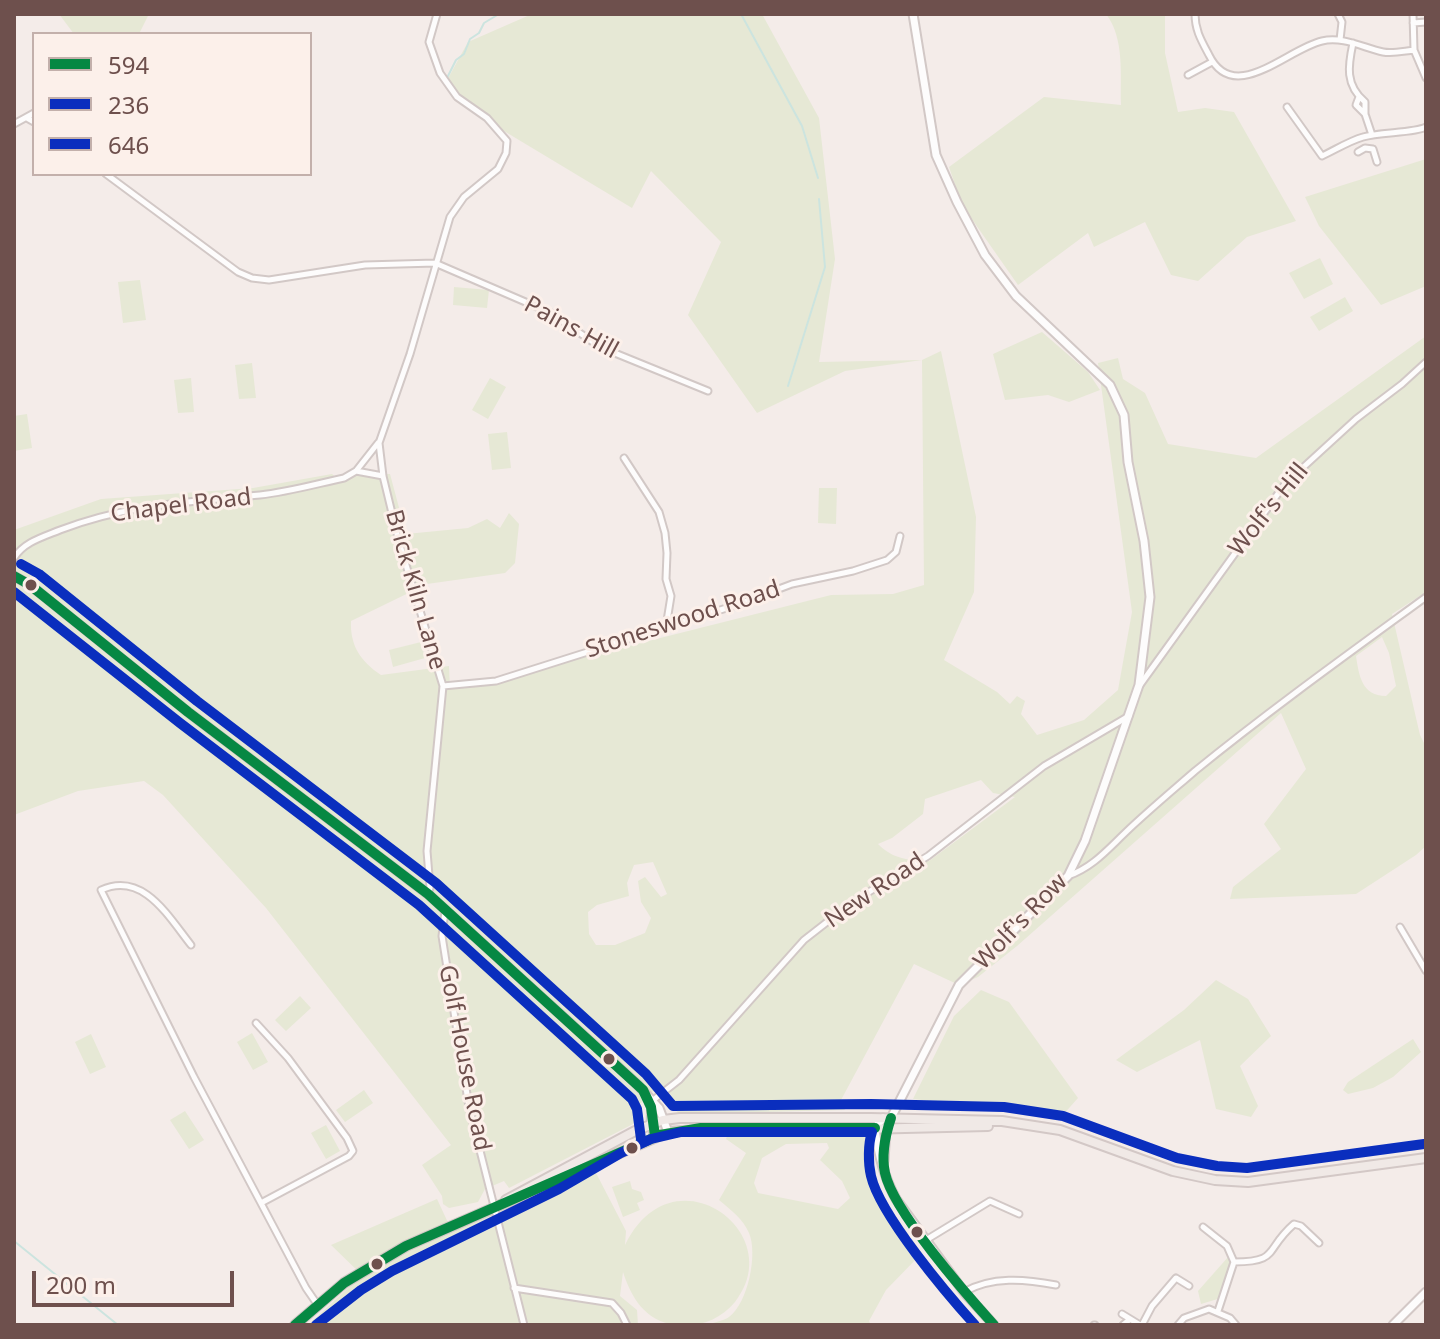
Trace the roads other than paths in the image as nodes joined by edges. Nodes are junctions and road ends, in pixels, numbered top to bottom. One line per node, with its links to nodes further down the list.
1 (437, 14): 26 (street)
2 (913, 14): 38 (street, Wolf's Row)
3 (1195, 14): 11 (street)
4 (1338, 14): 8 (street)
5 (1413, 14): 7 (street)
6 (1426, 22): 7 (street)
7 (1413, 23): 10 (street)
8 (1340, 40): 9 (street); 11 (street)
9 (1353, 43): 10 (street); 20 (street)
10 (1414, 50): 13 (street)
11 (1212, 62): 12 (street)
12 (1188, 75)
13 (1426, 78)
14 (1287, 107): 21 (street)
15 (32, 114): 16 (street)
16 (27, 118): 17 (street); 18 (street)
17 (32, 121)
18 (14, 124)
19 (1426, 127): 20 (street)
20 (1372, 135): 21 (street)
21 (1362, 137): 22 (street)
22 (1365, 148): 23 (street); 24 (street)
23 (1358, 152)
24 (1377, 162)
25 (109, 176): 26 (street)
26 (435, 263): 28 (street, Pains Hill); 29 (street)
27 (1426, 362): 38 (street, Wolf's Hill)
28 (708, 391)
29 (379, 443): 31 (street); 32 (street)
30 (624, 458): 37 (street)
31 (356, 471): 32 (street); 34 (street, Chapel Road)
32 (383, 476): 39 (street, Brick Kiln Lane)
33 (900, 536): 37 (street, Stoneswood Road)
34 (14, 558)
35 (14, 576): 42 (street)
36 (1426, 597): 41 (street)
37 (666, 627): 39 (street, Stoneswood Road)
38 (1139, 685): 40 (street, Wolf's Row)
39 (443, 686): 42 (street, Brick Kiln Lane)
40 (1129, 715): 41 (street, Wolf's Row); 50 (street, New Road)
41 (1068, 876): 51 (street, Wolf's Row)
42 (428, 894): 43 (street)
43 (445, 910): 50 (street); 62 (street, Golf House Road)
44 (1400, 927): 45 (street)
45 (1411, 944): 47 (street); 48 (street)
46 (191, 945): 61 (street)
47 (1402, 949)
48 (1426, 971)
49 (256, 1023): 61 (street)
50 (652, 1101): 52 (street); 53 (street)
51 (887, 1118): 52 (main road); 54 (main road); 55 (street, Wolf's Row); 56 (street)
52 (663, 1120): 53 (main road); 57 (street)
53 (651, 1124): 57 (street); 60 (main road)
54 (1029, 1125): 56 (main road); 58 (main road)
55 (875, 1128): 56 (main road); 57 (main road); 59 (street)
56 (886, 1128): 59 (street)
57 (662, 1134): 60 (main road)
58 (1426, 1158)
59 (884, 1171): 65 (street)
60 (506, 1200): 62 (main road)
61 (261, 1203): 73 (street)
62 (493, 1206): 70 (street, Golf House Road); 73 (main road)
63 (1019, 1214): 65 (street)
64 (1203, 1227): 67 (street)
65 (925, 1240): 71 (street)
66 (1319, 1243): 67 (street)
67 (1234, 1262): 74 (street)
68 (1056, 1285): 71 (street)
69 (1189, 1286): 82 (street)
70 (514, 1288): 78 (street, Golf House Road); 79 (street)
71 (964, 1292): 80 (street)
72 (1426, 1292): 85 (street)
73 (317, 1304): 77 (main road)
74 (1218, 1311): 83 (street); 84 (street)
75 (1122, 1314): 76 (street)
76 (1129, 1320): 81 (street); 82 (street)
77 (295, 1325)
78 (524, 1325)
79 (627, 1325)
80 (994, 1325)
81 (1123, 1325)
82 (1141, 1325)
83 (1178, 1325)
84 (1235, 1325)
85 (1393, 1325)

